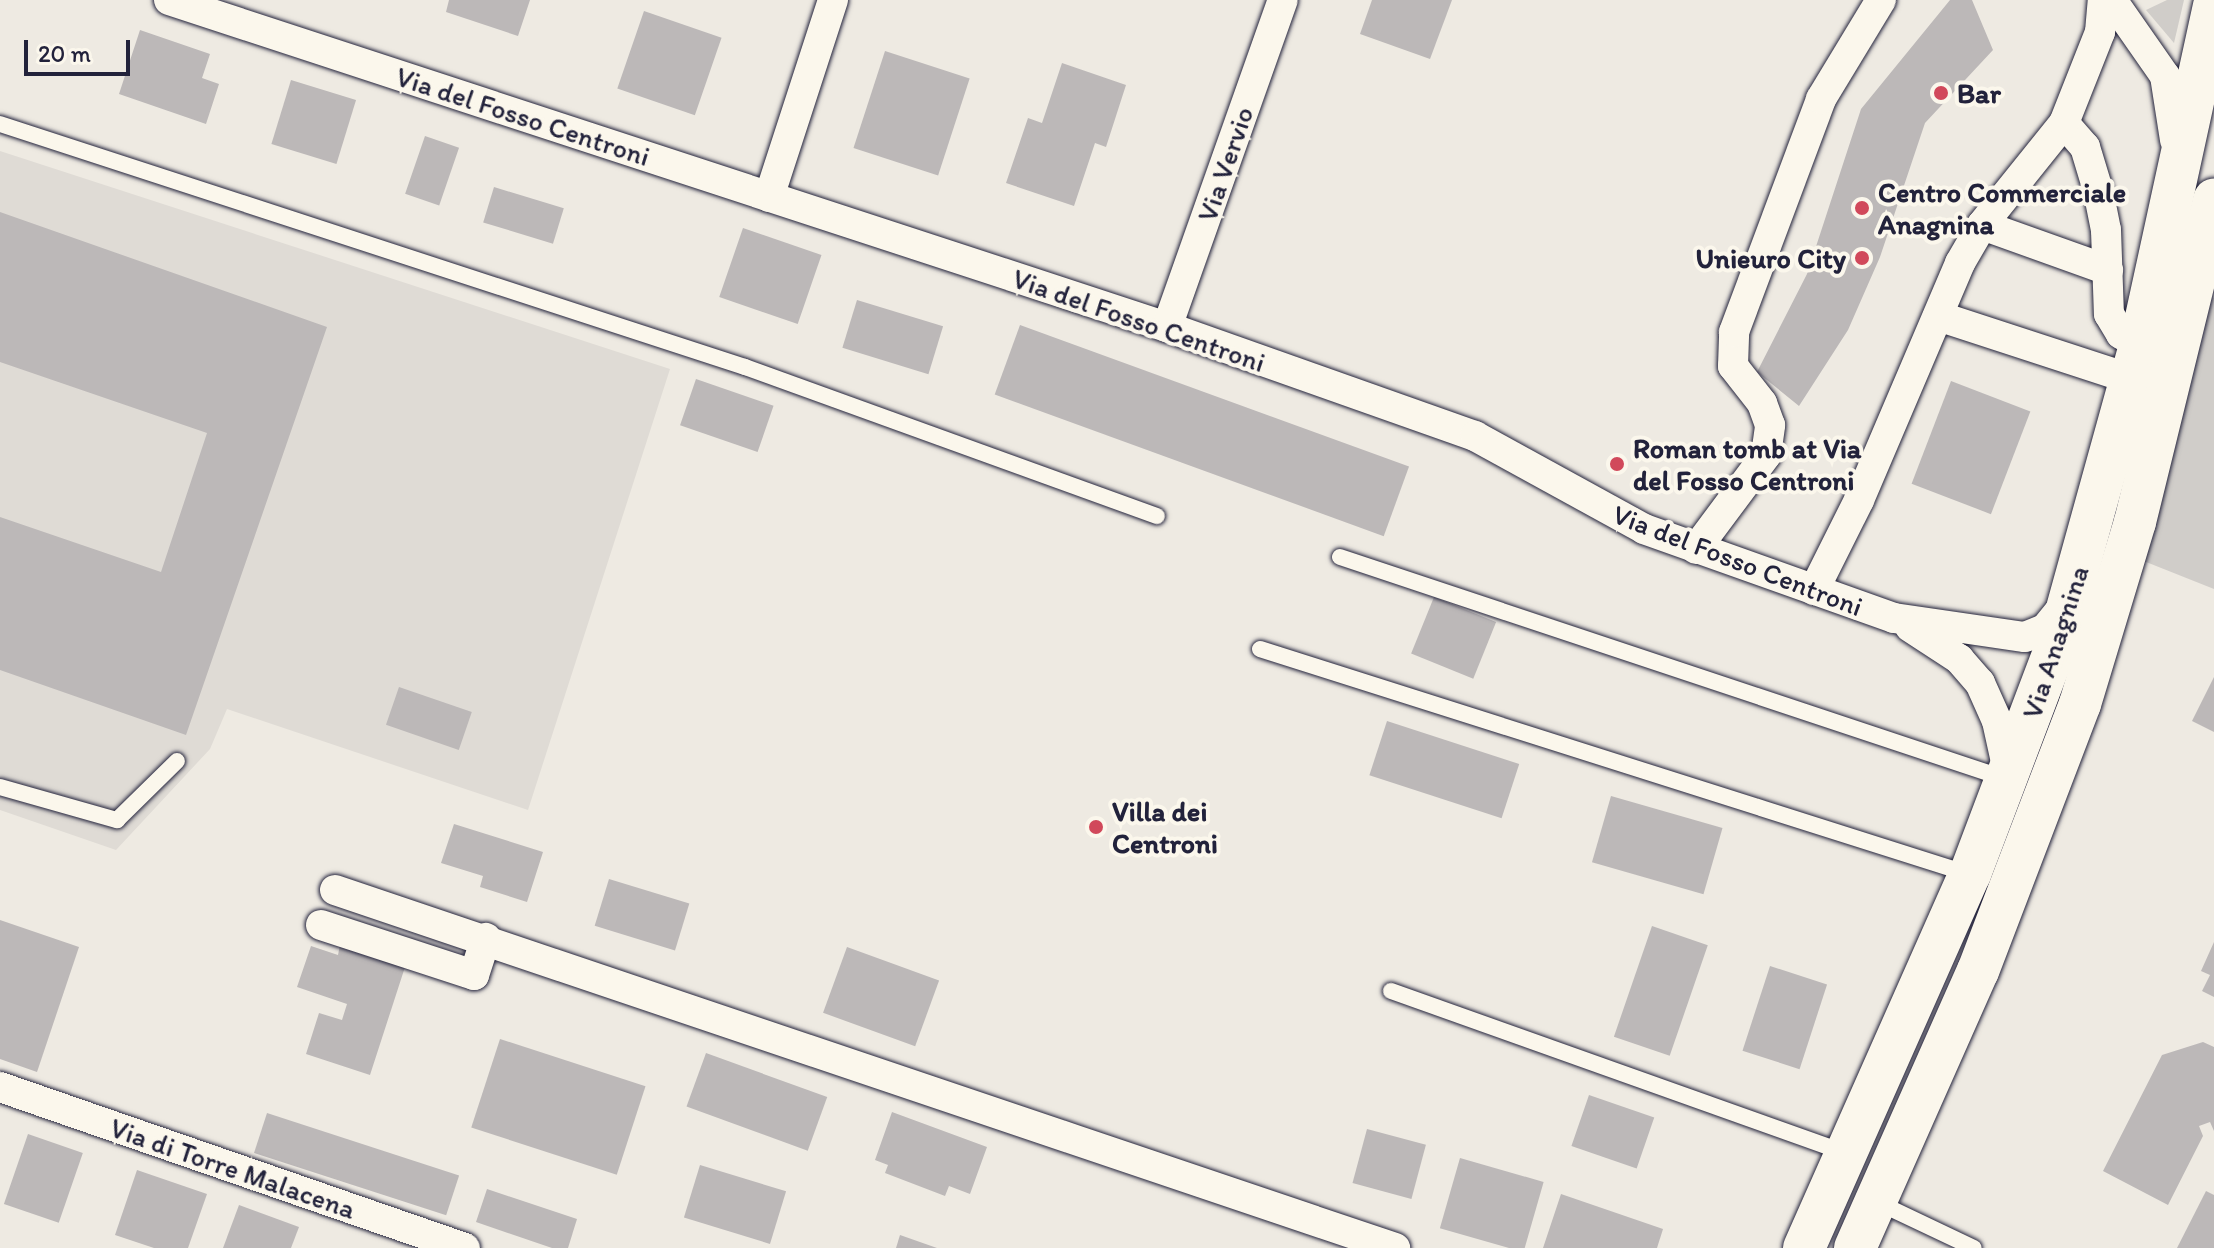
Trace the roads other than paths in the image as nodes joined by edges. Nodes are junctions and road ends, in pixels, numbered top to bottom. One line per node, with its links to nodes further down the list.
1 (169, 0): 10 (street, Via del Fosso Centroni)
2 (833, 0): 10 (street)
3 (1283, 0): 16 (street, Via Vervio)
4 (1881, 0): 19 (street)
5 (2103, 0): 8 (street)
6 (2112, 0): 12 (street)
7 (2214, 6): 12 (main road, Via Anagnina)
8 (2064, 123): 13 (street); 14 (street)
9 (0, 124): 18 (lane)
10 (769, 197): 16 (street, Via del Fosso Centroni)
11 (2214, 200): 35 (main road, Via Anagnina)
12 (2167, 222): 17 (main road, Via Anagnina)
13 (1982, 225): 14 (street); 15 (street)
14 (2108, 270): 17 (street)
15 (1938, 316): 17 (street); 22 (street)
16 (1167, 327): 19 (street, Via del Fosso Centroni)
17 (2136, 362): 21 (main road, Via Anagnina)
18 (1157, 516)
19 (1696, 549): 22 (street, Via del Fosso Centroni)
20 (1340, 557): 26 (lane)
21 (2075, 587): 23 (street, Via del Fosso Centroni); 26 (main road, Via Anagnina)
22 (1814, 590): 23 (street, Via del Fosso Centroni)
23 (1894, 618): 26 (street)
24 (1260, 649): 28 (lane)
25 (177, 761): 27 (lane)
26 (2009, 780): 28 (main road, Via Anagnina)
27 (0, 787)
28 (1970, 874): 34 (main road, Via Anagnina)
29 (335, 890): 31 (street)
30 (321, 925): 31 (street)
31 (486, 938): 37 (street)
32 (1391, 991): 34 (lane)
33 (0, 1087): 36 (street, Via di Torre Malacena)
34 (1850, 1154): 38 (main road, Via Anagnina)
35 (1877, 1202): 39 (main road, Via Anagnina); 40 (lane)
36 (465, 1248)
37 (1395, 1248)
38 (1804, 1248)
39 (1855, 1248)
40 (1974, 1248)

